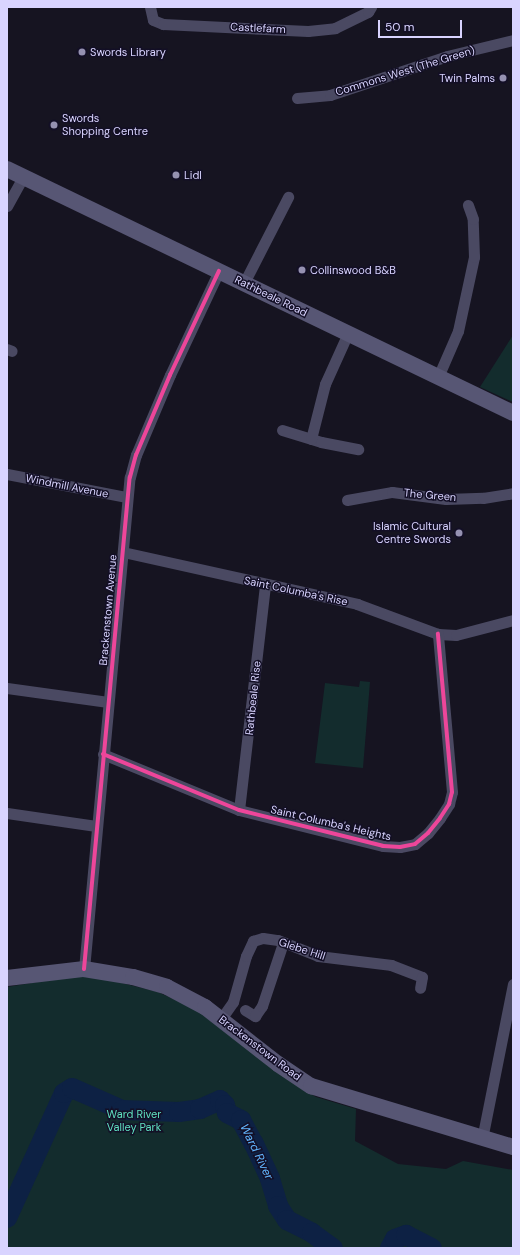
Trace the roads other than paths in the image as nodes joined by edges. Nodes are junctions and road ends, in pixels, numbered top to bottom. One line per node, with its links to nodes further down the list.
1 (150, 7): 2 (street, Castlefarm)
2 (371, 7)
3 (513, 40): 4 (street, Commons West (The Green))
4 (297, 98)
5 (7, 169): 6 (main road, Rathbeale Road)
6 (23, 177): 9 (street); 10 (main road, Rathbeale Road)
7 (288, 197): 11 (street)
8 (468, 205): 13 (street)
9 (7, 206)
10 (219, 271): 11 (main road, Rathbeale Road); 20 (street, Brackenstown Avenue)
11 (244, 283): 12 (main road, Rathbeale Road)
12 (348, 333): 13 (main road, Rathbeale Road); 16 (street)
13 (438, 377): 14 (main road, Rathbeale Road)
14 (513, 413)
15 (282, 430): 16 (street)
16 (311, 439): 17 (street)
17 (358, 449)
18 (7, 474): 20 (street, Windmill Avenue)
19 (513, 493): 21 (street, The Green)
20 (127, 497): 22 (street, Brackenstown Avenue)
21 (347, 500)
22 (122, 552): 23 (street, Saint Columba's Rise); 27 (street, Brackenstown Avenue)
23 (265, 585): 25 (street, Saint Columba's Rise); 29 (street, Rathbeale Rise)
24 (513, 620): 25 (street, Saint Columba's Rise)
25 (438, 634): 29 (street, Saint Columba's Heights)
26 (7, 688): 27 (street)
27 (108, 702): 28 (street, Brackenstown Avenue)
28 (103, 754): 29 (street, Saint Columba's Heights); 31 (street, Brackenstown Avenue)
29 (238, 810)
30 (7, 814): 31 (street)
31 (96, 826): 33 (street, Brackenstown Avenue)
32 (283, 943): 36 (street, Glebe Hill); 37 (street); 38 (street, Glebe Hill)
33 (84, 969): 34 (main road, Brackenstown Road); 38 (main road, Brackenstown Road)
34 (7, 978)
35 (513, 984): 39 (street)
36 (420, 988)
37 (245, 1010)
38 (221, 1019): 39 (main road, Brackenstown Road)
39 (482, 1139): 40 (main road, Brackenstown Road)
40 (513, 1147)

